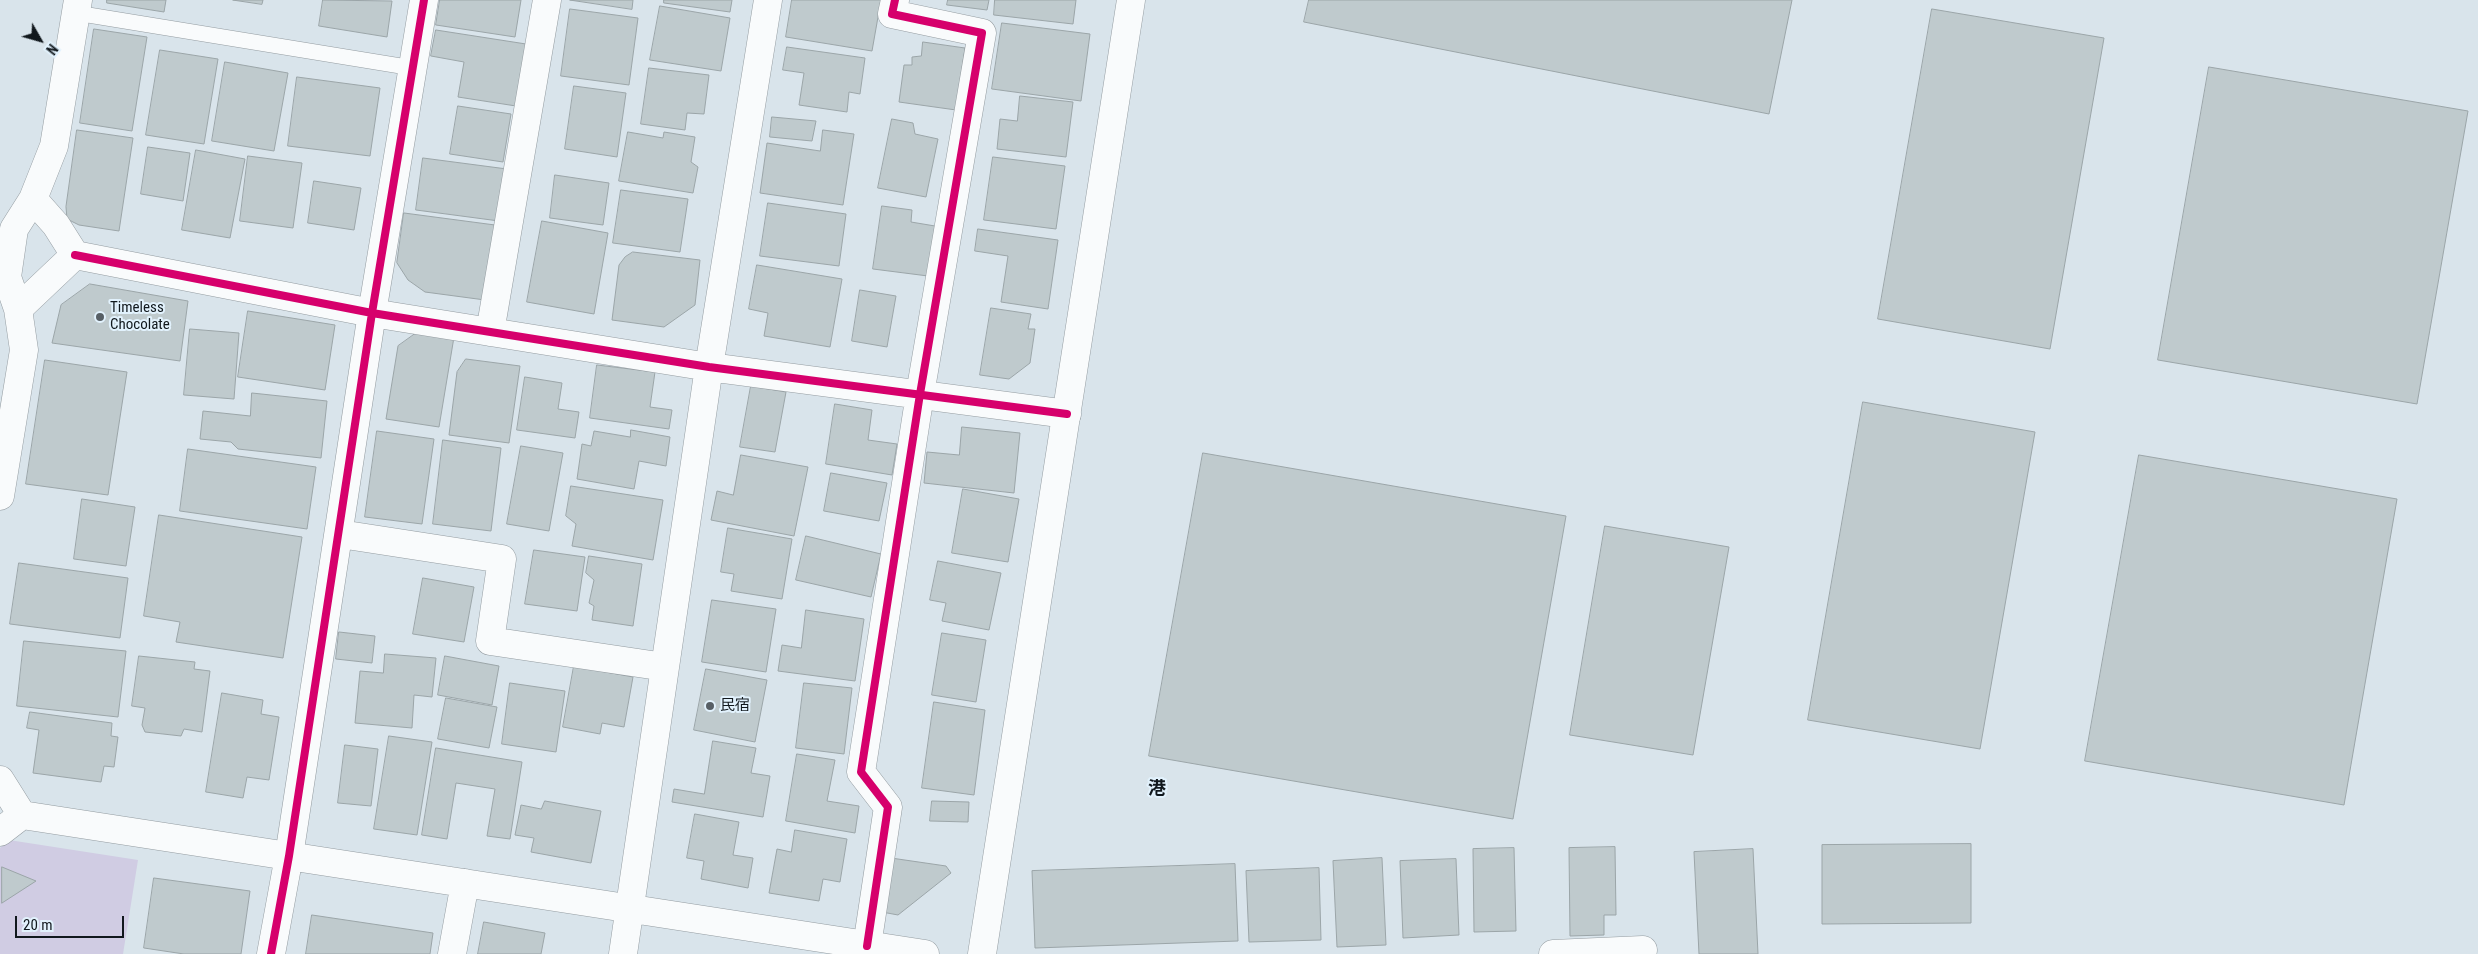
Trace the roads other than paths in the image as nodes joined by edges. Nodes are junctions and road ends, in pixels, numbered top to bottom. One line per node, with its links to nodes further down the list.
1 (424, 0): 7 (street)
2 (546, 0): 12 (street)
3 (768, 0): 13 (street)
4 (895, 0): 14 (street)
5 (1131, 0): 15 (street)
6 (77, 7): 7 (lane); 8 (street)
7 (413, 68): 11 (street)
8 (32, 199): 9 (street); 10 (street)
9 (75, 255): 10 (street); 11 (street)
10 (18, 309): 16 (street)
11 (372, 313): 12 (street); 17 (street)
12 (490, 332): 13 (street)
13 (708, 367): 14 (street); 18 (street)
14 (920, 394): 15 (street); 26 (street)
15 (1067, 414): 32 (street)
16 (0, 496)
17 (340, 534): 18 (street); 22 (street)
18 (665, 667): 24 (street)
19 (0, 780): 20 (street)
20 (22, 815): 21 (street); 22 (street)
21 (0, 832)
22 (289, 856): 23 (street); 28 (street)
23 (465, 883): 24 (street); 29 (street)
24 (630, 910): 25 (street); 30 (street)
25 (792, 945): 26 (street)
26 (867, 946): 31 (street)
27 (1643, 950): 33 (street)
28 (272, 954)
29 (452, 954)
30 (623, 954)
31 (924, 954)
32 (982, 954)
33 (1553, 954)

